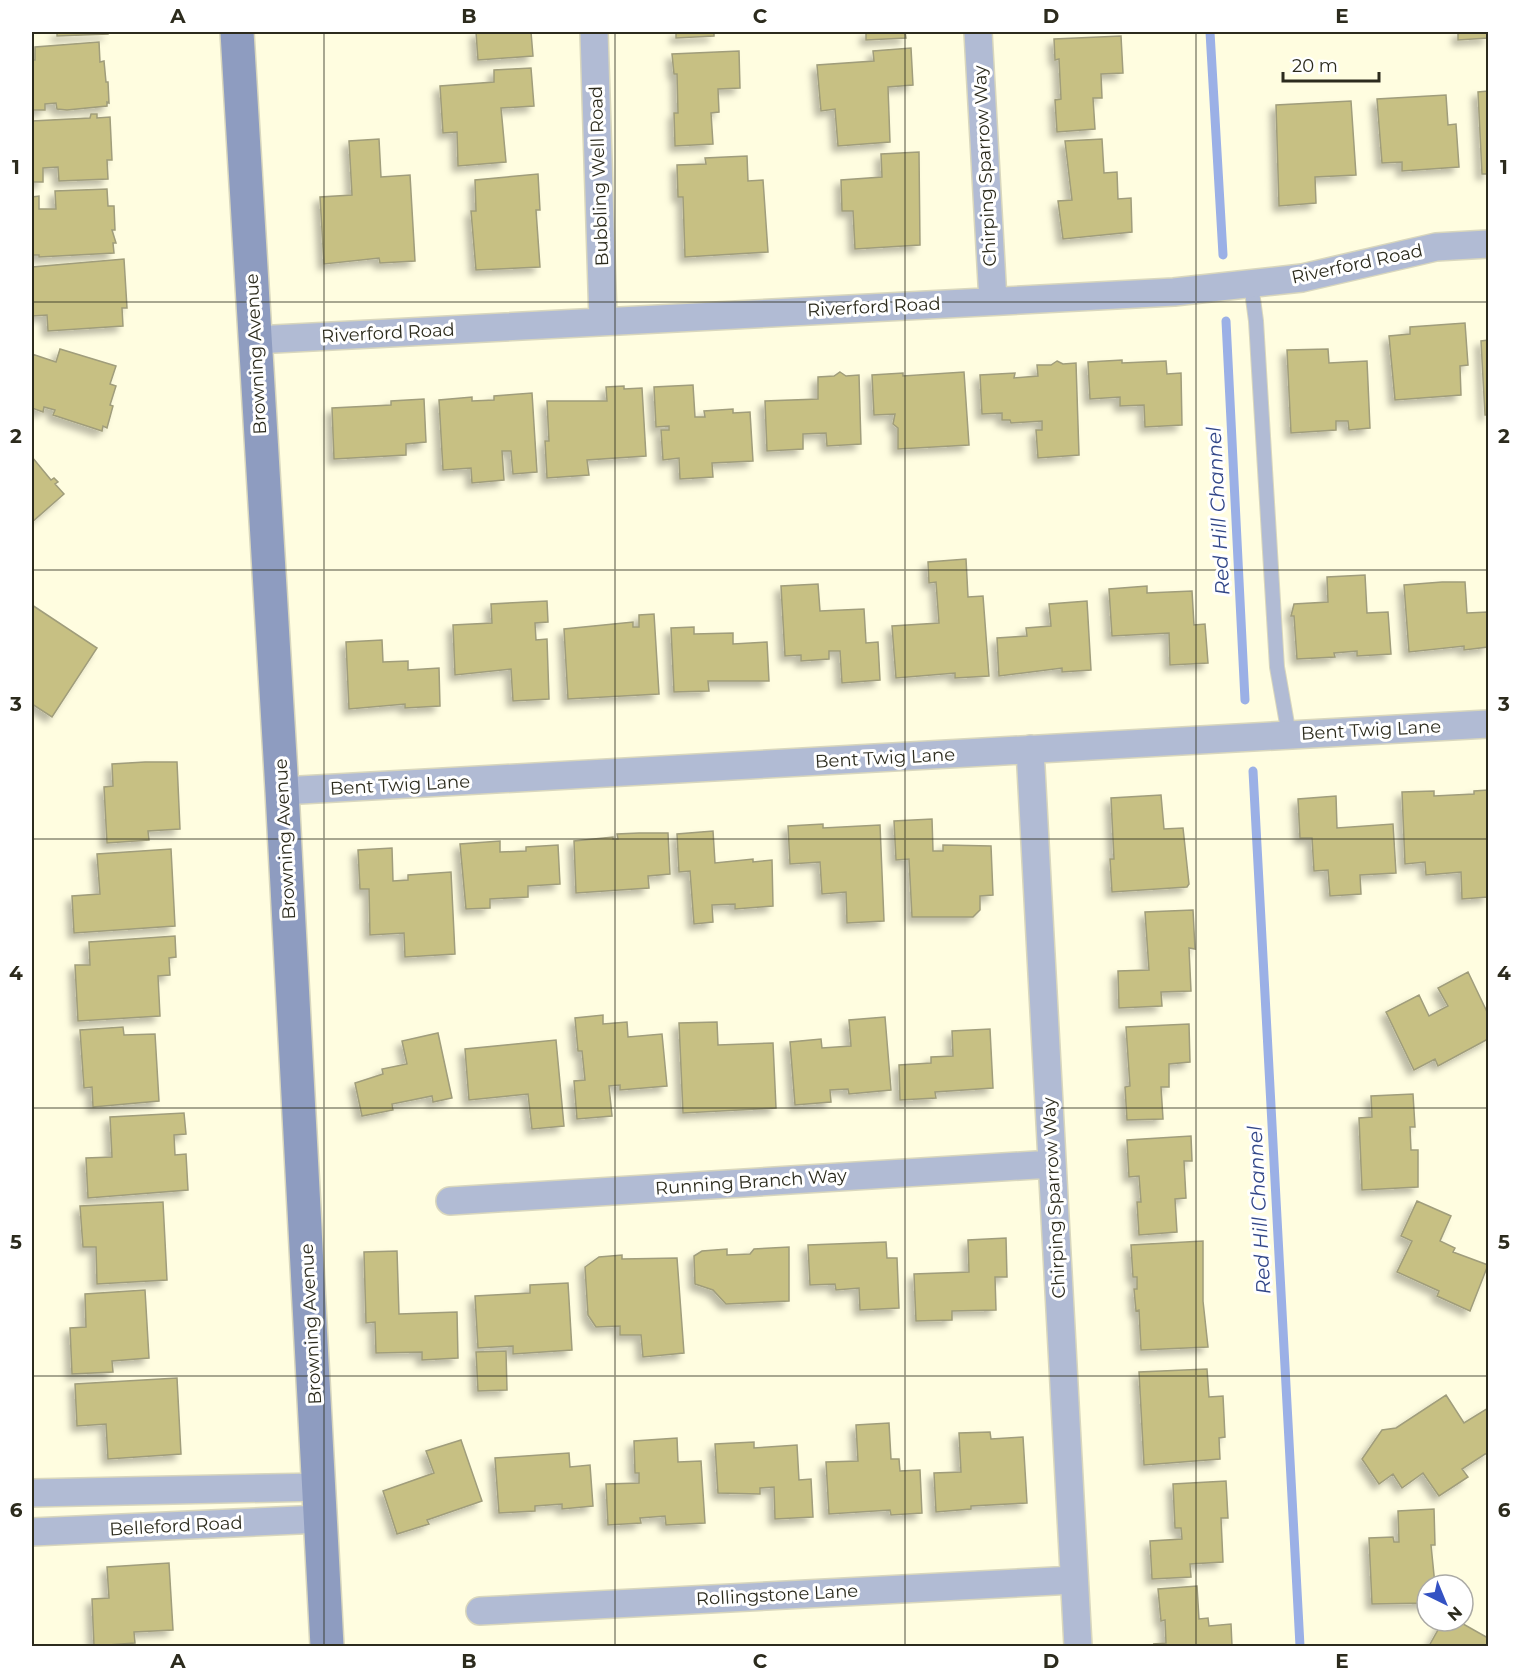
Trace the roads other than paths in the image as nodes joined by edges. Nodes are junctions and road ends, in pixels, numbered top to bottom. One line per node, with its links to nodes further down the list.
1 (237, 32): 8 (street, Browning Avenue)
2 (594, 32): 7 (street, Bubbling Well Road)
3 (978, 32): 6 (street, Chirping Sparrow Way)
4 (1488, 244): 5 (street, Riverford Road)
5 (1251, 284): 6 (street, Riverford Road); 10 (lane)
6 (993, 301): 7 (street, Riverford Road)
7 (603, 320): 8 (street, Riverford Road)
8 (255, 340): 12 (street, Browning Avenue)
9 (1488, 724): 10 (street, Bent Twig Lane)
10 (1289, 735): 11 (street, Bent Twig Lane)
11 (1030, 749): 12 (street, Bent Twig Lane); 13 (street, Chirping Sparrow Way)
12 (282, 792): 15 (street, Browning Avenue)
13 (1052, 1164): 14 (street, Running Branch Way); 19 (street, Chirping Sparrow Way)
14 (450, 1201)
15 (320, 1487): 16 (street, Belleford Road); 17 (street, Browning Avenue)
16 (32, 1493)
17 (321, 1519): 18 (street, Belleford Road); 21 (street, Browning Avenue)
18 (32, 1532)
19 (1074, 1580): 20 (street, Rollingstone Lane); 22 (street, Chirping Sparrow Way)
20 (480, 1611)
21 (327, 1647)
22 (1078, 1647)

